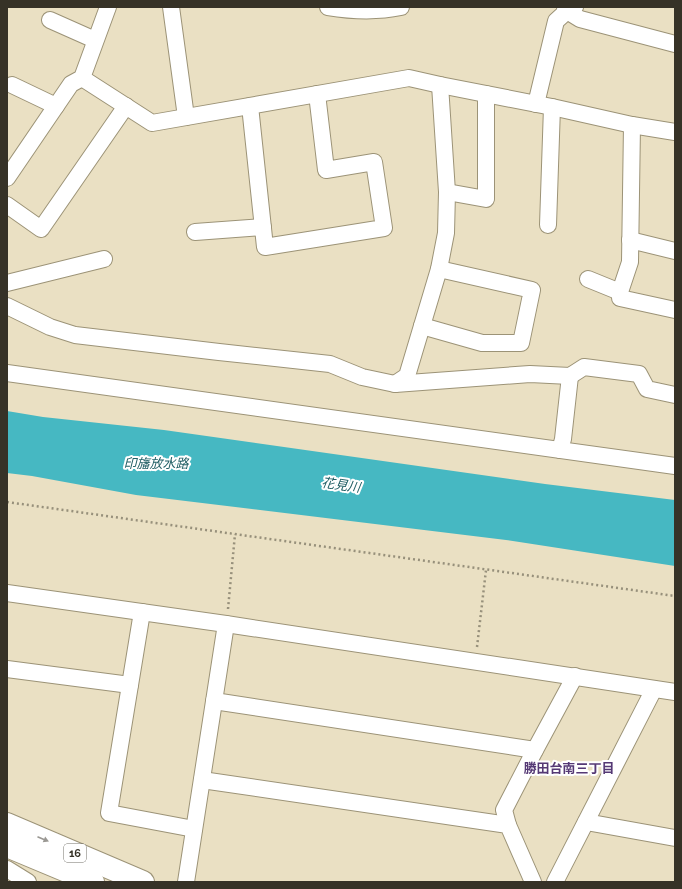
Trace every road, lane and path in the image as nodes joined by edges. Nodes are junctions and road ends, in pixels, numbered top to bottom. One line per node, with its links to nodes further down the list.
1 (108, 7): 7 (street)
2 (171, 7): 18 (street)
3 (328, 7): 4 (street)
4 (400, 7)
5 (569, 8): 8 (street); 14 (street)
6 (50, 20): 7 (street)
7 (95, 40): 9 (street)
8 (675, 44)
9 (82, 78): 15 (street); 16 (street)
10 (12, 85): 15 (street)
11 (440, 85): 12 (street); 13 (street); 22 (street)
12 (316, 94): 17 (street); 25 (street)
13 (486, 94): 14 (street); 22 (street)
14 (544, 105): 19 (street); 24 (street)
15 (56, 106): 21 (street)
16 (126, 106): 18 (street); 23 (street)
17 (250, 106): 18 (street); 25 (street)
18 (186, 118)
19 (632, 125): 20 (street); 27 (street)
20 (675, 132)
21 (7, 178)
22 (447, 192): 30 (street)
23 (7, 205)
24 (548, 225)
25 (263, 227): 26 (street)
26 (195, 232)
27 (630, 240): 28 (street); 33 (street)
28 (675, 251)
29 (104, 259): 32 (street)
30 (439, 269): 36 (street); 36 (street)
31 (588, 279): 33 (street)
32 (7, 283)
33 (620, 292): 35 (street)
34 (7, 306): 39 (street)
35 (675, 310)
36 (422, 326): 39 (street)
37 (7, 373): 41 (street)
38 (570, 376): 39 (street); 40 (street); 41 (street)
39 (396, 384)
40 (675, 395)
41 (560, 450): 42 (street)
42 (675, 466)
43 (7, 502): 44 (path)
44 (235, 534): 45 (path); 49 (path)
45 (486, 570): 47 (path); 50 (path)
46 (7, 593): 48 (street)
47 (675, 596)
48 (142, 612): 49 (street); 53 (street)
49 (226, 624): 50 (street); 56 (street)
50 (476, 662): 52 (street)
51 (7, 669): 53 (street)
52 (575, 676): 54 (street); 57 (street)
53 (130, 685): 62 (street)
54 (654, 689): 55 (street); 59 (street)
55 (675, 692)
56 (214, 701): 57 (street); 58 (street)
57 (535, 750): 61 (street)
58 (202, 780): 61 (street); 62 (street)
59 (586, 822): 63 (street); 71 (street)
60 (7, 824): 68 (highway, 16, one-way to 68)
61 (508, 825): 70 (street)
62 (194, 829): 69 (street)
63 (675, 838)
64 (7, 846): 67 (highway, 16)
65 (7, 869): 66 (street)
66 (28, 882)
67 (93, 882)
68 (144, 882)
69 (186, 882)
70 (533, 882)
71 (555, 882)

